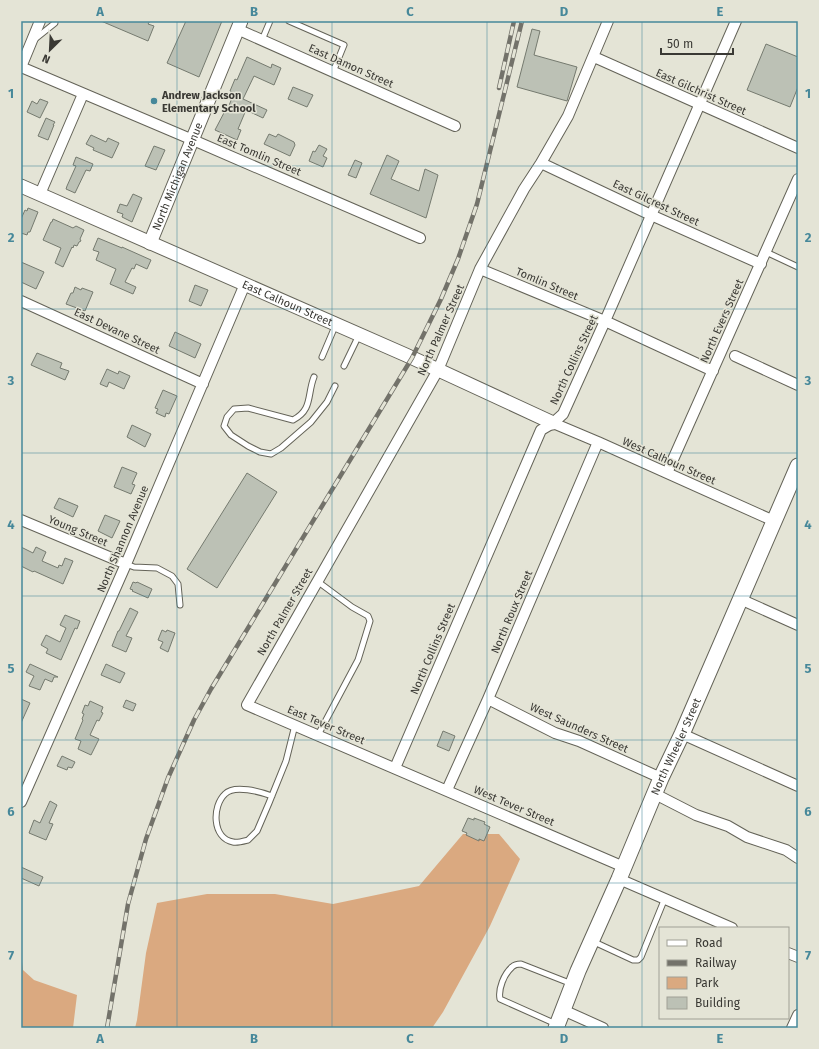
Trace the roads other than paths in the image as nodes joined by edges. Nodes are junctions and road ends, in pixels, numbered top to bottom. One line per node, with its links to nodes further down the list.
1 (40, 21): 9 (street)
2 (55, 21): 9 (lane)
3 (270, 21): 8 (lane)
4 (289, 21): 12 (lane)
5 (608, 21): 10 (street, North Palmer Street)
6 (736, 21): 14 (street, North Collins Street)
7 (239, 25): 8 (street, East Damon Street); 16 (street, North Michigan Avenue)
8 (262, 40): 12 (street, East Damon Street)
9 (31, 43): 11 (street)
10 (594, 57): 14 (street, East Gilchrist Street); 18 (street, North Palmer Street)
11 (21, 67): 13 (street, East Tomlin Street)
12 (333, 72): 15 (street, East Damon Street)
13 (83, 94): 16 (street, East Tomlin Street); 21 (street)
14 (700, 105): 17 (street, East Gilchrist Street); 22 (street, North Collins Street)
15 (455, 126)
16 (193, 140): 23 (street, East Tomlin Street); 24 (street, North Michigan Avenue)
17 (798, 148)
18 (541, 163): 22 (street, East Gilcrest Street); 28 (street, North Palmer Street)
19 (798, 179): 25 (street, North Evers Street)
20 (21, 186): 21 (street, East Calhoun Street)
21 (40, 194): 24 (street, East Calhoun Street)
22 (651, 215): 26 (street, East Gilcrest Street); 31 (street, North Collins Street)
23 (420, 238)
24 (150, 243): 29 (street, East Calhoun Street)
25 (766, 252): 26 (street, North Evers Street); 27 (lane)
26 (761, 264): 38 (street, North Evers Street)
27 (798, 267)
28 (480, 269): 31 (street, Tomlin Street); 37 (street, North Palmer Street)
29 (245, 284): 32 (street, East Calhoun Street); 40 (street, North Shannon Avenue)
30 (21, 301): 40 (street, East Devane Street)
31 (605, 322): 38 (street, Tomlin Street); 43 (street, North Collins Street)
32 (336, 324): 33 (street, East Calhoun Street); 35 (lane)
33 (359, 334): 36 (lane); 37 (street, East Calhoun Street)
34 (735, 356): 41 (street)
35 (322, 357)
36 (344, 366)
37 (438, 370): 43 (street, East Calhoun Street); 50 (street, North Palmer Street)
38 (713, 371): 46 (street, North Evers Street)
39 (314, 377): 42 (lane)
40 (202, 384): 49 (street, North Shannon Avenue)
41 (798, 385)
42 (334, 386)
43 (553, 423): 44 (street, West Calhoun Street); 59 (street, North Collins Street)
44 (598, 442): 46 (street, West Calhoun Street); 54 (street, North Roux Street)
45 (798, 466): 48 (main road, North Wheeler Street)
46 (668, 473): 48 (street, West Calhoun Street)
47 (21, 520): 49 (street, Young Street)
48 (774, 521): 51 (main road, North Wheeler Street)
49 (126, 564): 52 (lane); 65 (street, North Shannon Avenue)
50 (317, 581): 55 (street, North Palmer Street); 58 (lane)
51 (740, 599): 53 (street); 57 (main road, North Wheeler Street)
52 (180, 605)
53 (798, 625)
54 (488, 698): 60 (street, West Saunders Street); 62 (street, North Roux Street)
55 (246, 705): 56 (street, East Tever Street)
56 (295, 726): 58 (street, East Tever Street); 64 (lane)
57 (682, 734): 60 (main road, North Wheeler Street); 61 (street)
58 (318, 735): 59 (street, East Tever Street)
59 (395, 768): 62 (street, West Tever Street)
60 (661, 778): 63 (main road, North Wheeler Street)
61 (798, 786)
62 (447, 790): 67 (street, West Tever Street)
63 (654, 794): 66 (street); 67 (main road, North Wheeler Street)
64 (272, 796): 64 (lane)
65 (21, 802)
66 (798, 858)
67 (621, 873): 68 (street, West Tever Street); 70 (main road, North Wheeler Street)
68 (665, 898): 69 (street, West Tever Street); 70 (lane)
69 (730, 927)
70 (592, 941): 73 (main road, North Wheeler Street)
71 (789, 954): 72 (street)
72 (798, 958)
73 (573, 985): 74 (main road, North Wheeler Street); 76 (lane)
74 (562, 1010): 76 (main road, North Wheeler Street); 77 (street)
75 (798, 1015): 78 (street)
76 (556, 1026)
77 (604, 1028)
78 (792, 1028)

